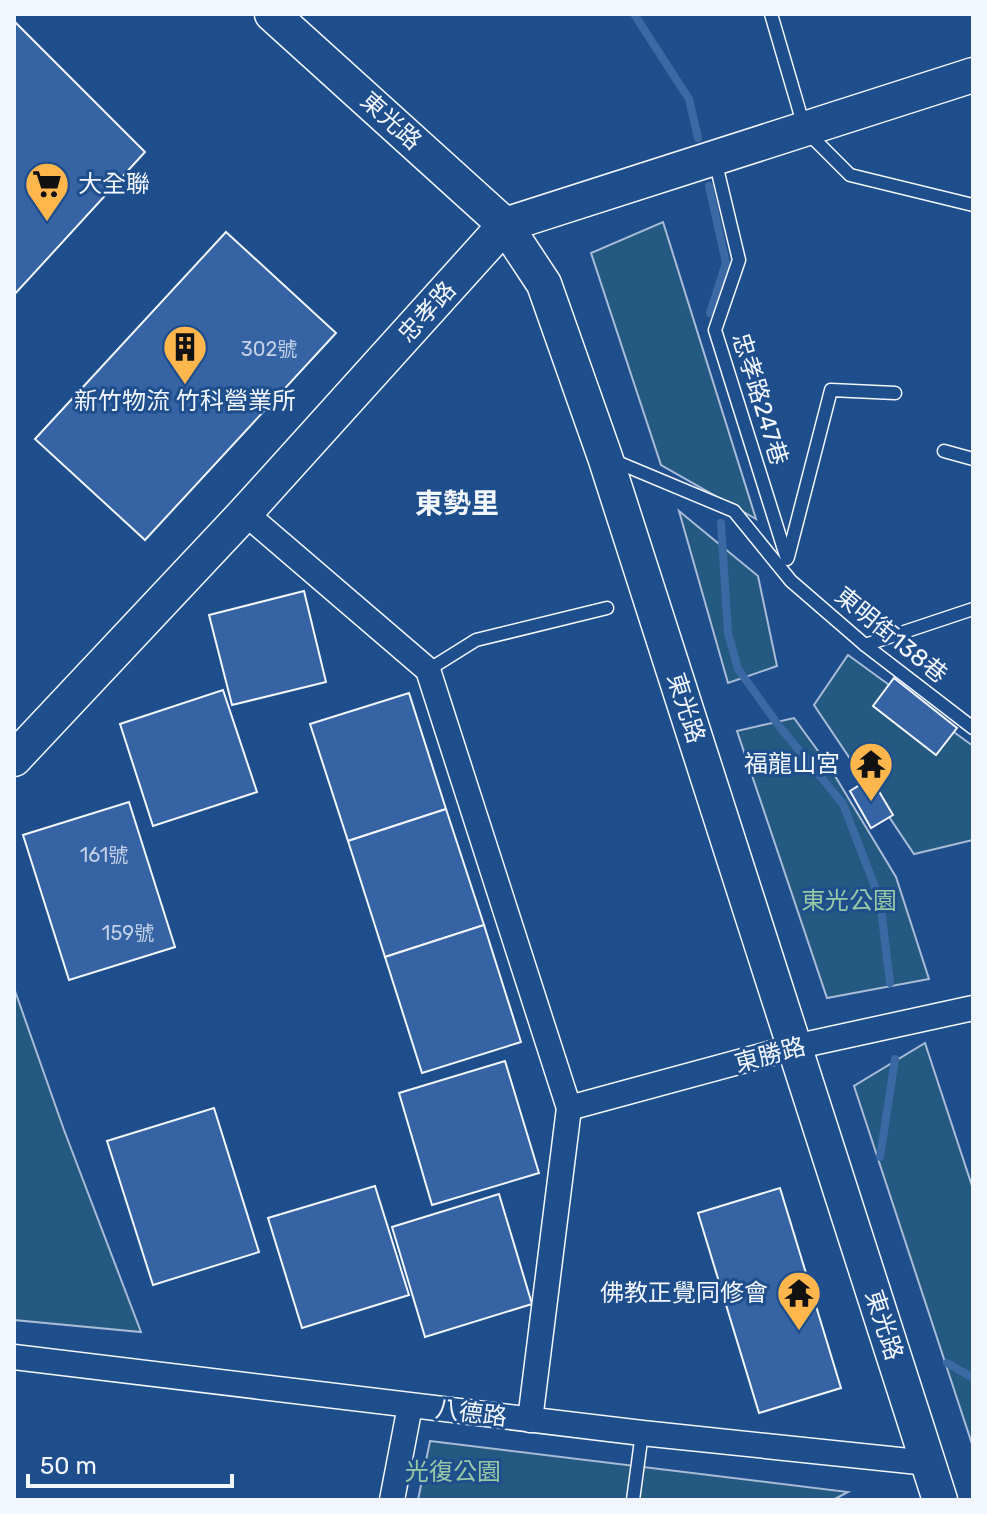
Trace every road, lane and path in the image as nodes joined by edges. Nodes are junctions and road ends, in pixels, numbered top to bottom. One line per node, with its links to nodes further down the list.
1 (771, 14): 4 (lane)
2 (284, 18): 7 (street, 東光路)
3 (973, 75): 4 (street)
4 (805, 130): 5 (street); 6 (lane)
5 (715, 158): 7 (street); 13 (lane, 忠孝路247巷)
6 (973, 205)
7 (505, 225): 10 (street, 東光路); 12 (street, 忠孝路)
8 (895, 393): 13 (lane)
9 (944, 451): 11 (lane)
10 (605, 457): 13 (lane, 東明街138巷); 21 (street, 東光路)
11 (973, 459)
12 (245, 513): 17 (street); 19 (street, 忠孝路)
13 (786, 566): 16 (lane, 東明街138巷)
14 (607, 608): 17 (lane)
15 (973, 609): 16 (lane)
16 (865, 645): 18 (lane, 東明街138巷)
17 (428, 670): 22 (street)
18 (973, 728)
19 (14, 759)
20 (973, 1008): 21 (street, 東勝路)
21 (794, 1047): 22 (street, 東勝路); 27 (street, 東光路)
22 (569, 1108): 25 (street)
23 (14, 1357): 24 (street, 八德路)
24 (410, 1406): 25 (street, 八德路); 28 (street)
25 (530, 1420): 26 (street, 八德路)
26 (642, 1433): 27 (street, 八德路); 29 (lane)
27 (928, 1463): 30 (street, 東光路)
28 (392, 1500)
29 (633, 1500)
30 (940, 1500)

